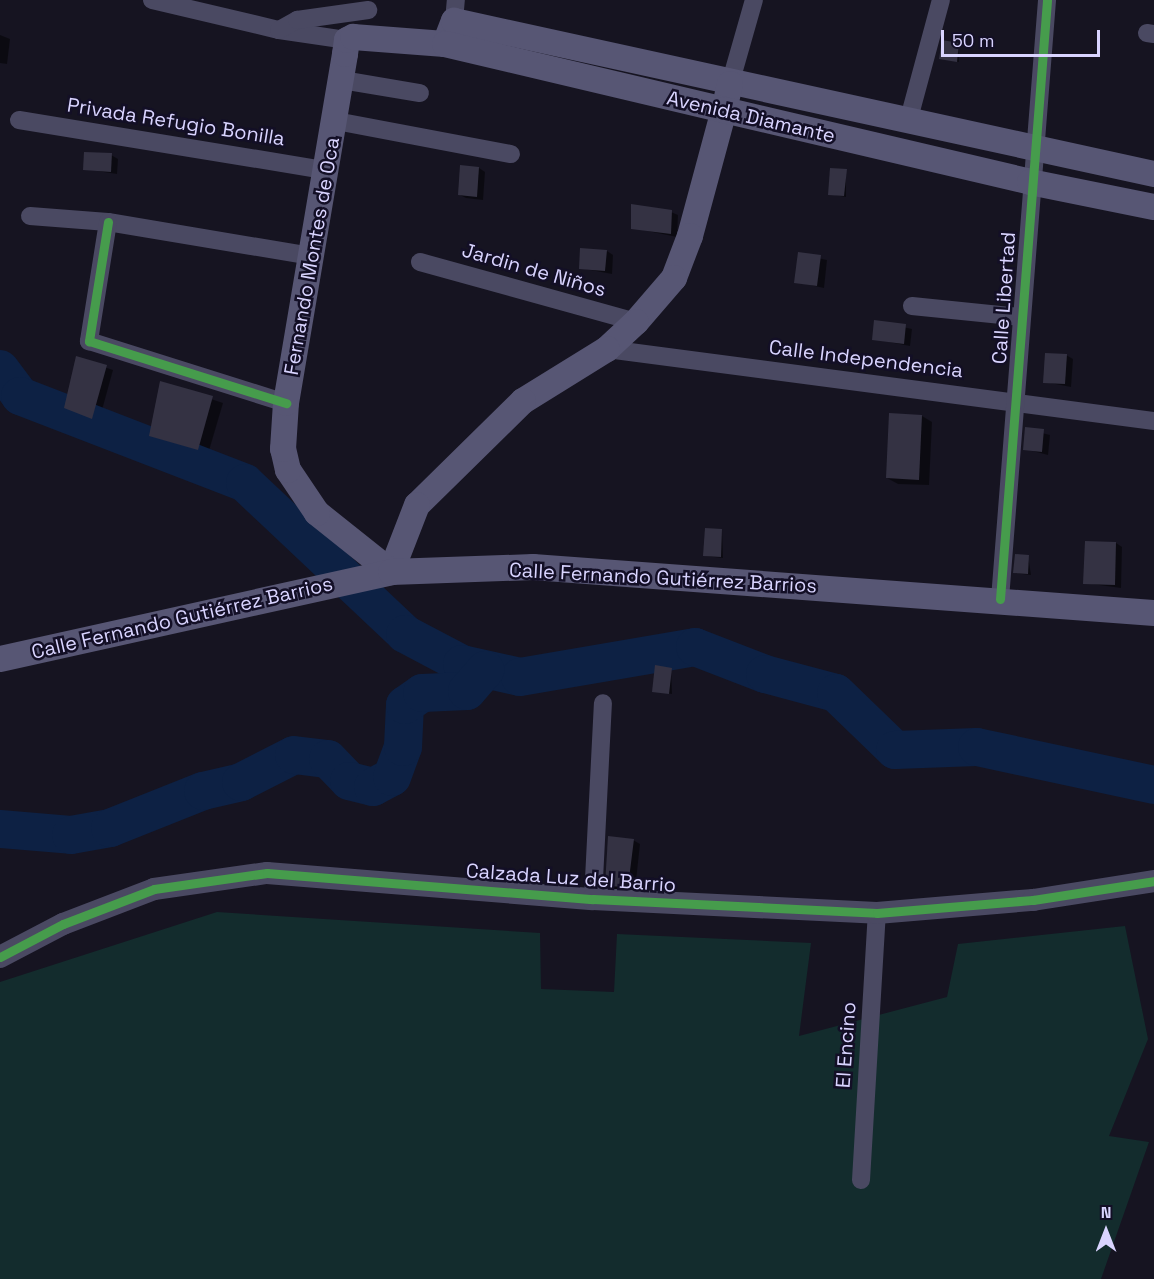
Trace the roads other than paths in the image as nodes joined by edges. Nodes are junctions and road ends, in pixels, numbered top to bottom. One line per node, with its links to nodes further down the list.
1 (152, 0): 7 (street)
2 (754, 0): 10 (street)
3 (941, 0): 15 (street)
4 (1047, 0): 16 (street, Calle Libertad)
5 (368, 10): 7 (street)
6 (452, 22): 8 (main road, Avenida Diamante); 10 (main road, Avenida Diamante); 12 (main road, Avenida Diamante)
7 (279, 30): 8 (street)
8 (347, 40): 9 (main road, Fernando Montes de Oca)
9 (342, 80): 11 (street); 14 (main road, Fernando Montes de Oca)
10 (730, 84): 12 (main road); 15 (main road, Avenida Diamante)
11 (420, 93)
12 (724, 110): 20 (main road, Avenida Diamante); 28 (main road)
13 (19, 120): 18 (street, Privada Refugio Bonilla)
14 (336, 121): 17 (street); 18 (main road, Fernando Montes de Oca)
15 (908, 122): 16 (main road, Avenida Diamante)
16 (1035, 149): 19 (main road, Avenida Diamante); 20 (street, Calle Libertad)
17 (511, 154)
18 (326, 170): 24 (main road, Fernando Montes de Oca)
19 (1154, 174)
20 (1030, 182): 21 (main road, Avenida Diamante); 27 (street, Calle Libertad)
21 (1154, 207)
22 (30, 216): 23 (street)
23 (108, 222): 24 (street); 31 (street)
24 (312, 256): 31 (main road, Fernando Montes de Oca)
25 (420, 262): 28 (street, Jardin de Niños)
26 (912, 306): 27 (street)
27 (1020, 317): 30 (street, Calle Libertad)
28 (636, 322): 29 (main road)
29 (607, 349): 30 (street, Calle Independencia); 33 (main road)
30 (1014, 401): 32 (street, Calle Independencia); 34 (street, Calle Libertad)
31 (286, 403): 33 (main road, Fernando Montes de Oca)
32 (1154, 420)
33 (391, 573): 34 (main road, Calle Fernando Gutiérrez Barrios); 36 (main road, Calle Fernando Gutiérrez Barrios)
34 (1000, 599): 35 (main road, Calle Fernando Gutiérrez Barrios)
35 (1154, 613)
36 (0, 659)
37 (603, 703): 39 (street)
38 (1154, 881): 40 (street, Calzada Luz del Barrio)
39 (593, 899): 40 (street, Calzada Luz del Barrio); 41 (street, Calzada Luz del Barrio)
40 (877, 914): 42 (street, El Encino)
41 (0, 957)
42 (861, 1180)

